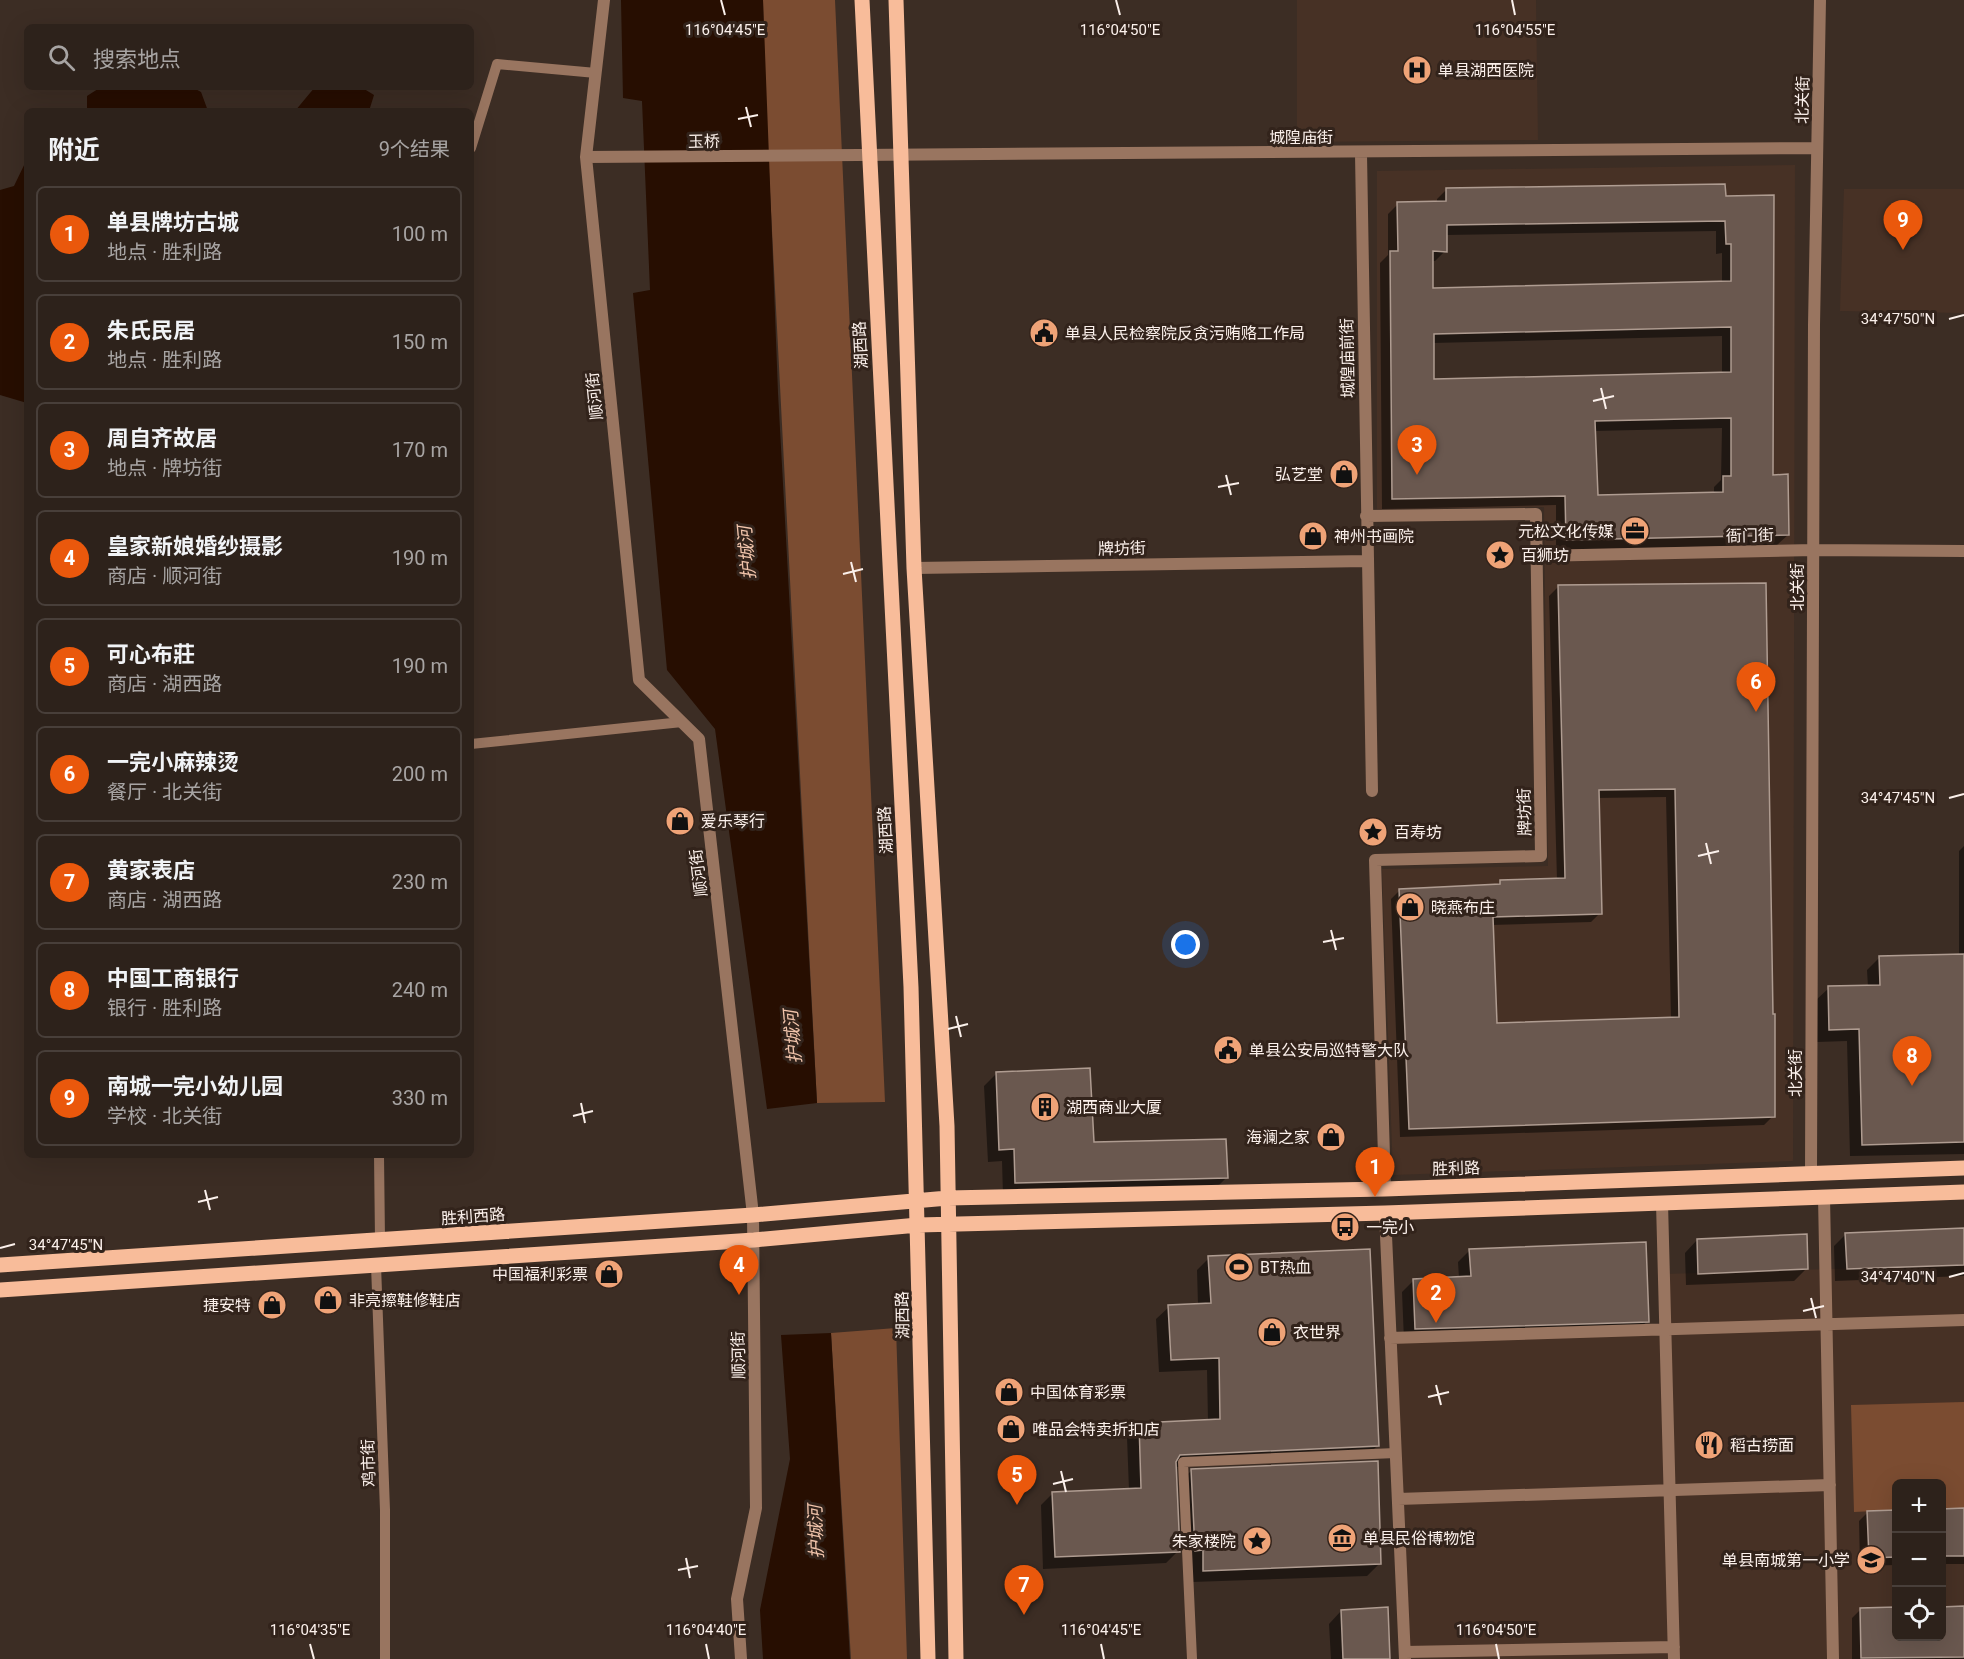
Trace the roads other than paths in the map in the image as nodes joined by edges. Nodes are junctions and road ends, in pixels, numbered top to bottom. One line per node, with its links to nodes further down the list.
1 (604, 0): 5 (street, 顺河街)
2 (862, 0): 11 (main road, 湖西路)
3 (896, 0): 10 (main road)
4 (1820, 0): 7 (street, 北关街)
5 (596, 73): 6 (lane); 12 (street, 顺河街)
6 (474, 138)
7 (1817, 148): 8 (street, 城隍庙街); 14 (street, 北关街)
8 (1360, 154): 10 (street, 城隍庙街); 13 (street, 城隍庙前街)
9 (784, 156): 11 (street, 城隍庙街); 12 (street, 玉桥)
10 (902, 156): 11 (street, 城隍庙街); 18 (main road)
11 (869, 157): 29 (main road, 湖西路)
12 (586, 158): 19 (street, 顺河街)
13 (1366, 516): 16 (street, 牌坊街); 17 (street, 城隍庙前街)
14 (1814, 550): 15 (street, 衙门街); 16 (street, 衙门街); 24 (street, 北关街)
15 (1964, 551)
16 (1536, 556): 25 (street, 牌坊街)
17 (1367, 561): 18 (street, 牌坊街); 21 (street, 城隍庙前街)
18 (914, 568): 28 (main road)
19 (682, 722): 20 (lane); 32 (street, 顺河街)
20 (474, 744)
21 (1372, 792)
22 (379, 1158): 35 (lane)
23 (1964, 1168): 24 (main road, 胜利路)
24 (1811, 1173): 25 (main road, 胜利路)
25 (1385, 1189): 28 (main road, 胜利路)
26 (1964, 1192): 27 (main road)
27 (1824, 1197): 30 (main road); 41 (street)
28 (948, 1198): 29 (main road, 胜利西路); 33 (main road)
29 (917, 1202): 32 (main road, 胜利西路); 34 (main road, 湖西路)
30 (1662, 1203): 31 (main road); 42 (street)
31 (1385, 1214): 33 (main road); 43 (street)
32 (753, 1215): 35 (main road, 胜利西路); 36 (street, 顺河街)
33 (948, 1224): 34 (main road); 53 (main road)
34 (918, 1225): 36 (main road); 52 (main road, 湖西路)
35 (380, 1240): 37 (main road, 胜利西路)
36 (753, 1240): 38 (main road); 51 (street, 顺河街)
37 (0, 1265)
38 (376, 1265): 39 (main road); 50 (lane, 鸡市街)
39 (0, 1290)
40 (1964, 1320): 41 (street)
41 (1826, 1322): 42 (street); 45 (street)
42 (1666, 1328): 43 (street); 46 (street)
43 (1390, 1338): 44 (street)
44 (1396, 1453): 47 (street); 54 (lane)
45 (1830, 1485): 46 (street); 55 (street)
46 (1670, 1491): 47 (street); 48 (street)
47 (1398, 1499): 49 (street)
48 (1674, 1653): 49 (street)
49 (1405, 1655)
50 (385, 1659)
51 (741, 1659)
52 (928, 1659)
53 (956, 1659)
54 (1192, 1659)
55 (1833, 1659)

